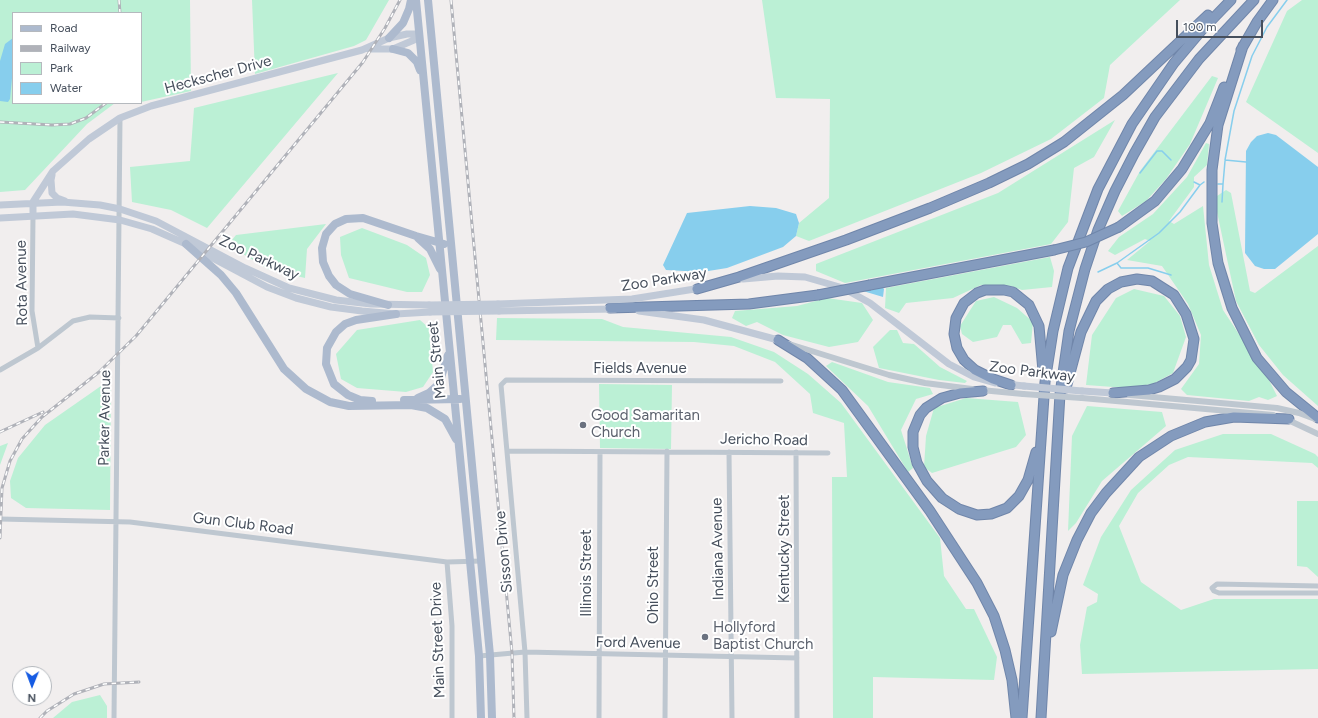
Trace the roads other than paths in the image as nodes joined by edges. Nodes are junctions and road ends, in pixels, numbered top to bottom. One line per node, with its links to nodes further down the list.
1 (411, 0): 10 (main road)
2 (416, 0): 9 (main road, Main Street)
3 (428, 0): 8 (main road, Main Street)
4 (1226, 0): 30 (highway)
5 (1231, 0): 47 (highway)
6 (1254, 0): 51 (highway)
7 (1273, 0): 11 (highway)
8 (429, 15): 9 (main road); 12 (main road, Main Street)
9 (419, 34): 10 (main road, Heckscher Drive); 12 (main road); 13 (main road, Heckscher Drive); 15 (main road, Main Street)
10 (389, 38): 14 (main road, Heckscher Drive)
11 (1243, 46): 33 (highway, bridge); 53 (highway)
12 (432, 48): 28 (main road, Main Street)
13 (392, 49): 14 (main road, Heckscher Drive); 15 (main road)
14 (362, 50): 16 (main road, Heckscher Drive)
15 (424, 84): 26 (main road, Main Street)
16 (120, 118): 17 (main road, Heckscher Drive); 21 (street, Parker Avenue)
17 (53, 171): 18 (main road, Heckscher Drive); 19 (main road)
18 (33, 202): 19 (main road, Zoo Parkway); 20 (main road, Zoo Parkway); 22 (main road)
19 (69, 203): 21 (main road, Zoo Parkway)
20 (0, 205)
21 (120, 209): 24 (street, Parker Avenue); 31 (main road, Zoo Parkway)
22 (33, 216): 23 (main road, Zoo Parkway); 24 (main road, Zoo Parkway); 38 (street, Rota Avenue)
23 (0, 218)
24 (120, 220): 27 (main road, Zoo Parkway); 36 (street, Parker Avenue)
25 (416, 236): 26 (main road); 29 (main road); 31 (main road)
26 (439, 243): 28 (main road); 29 (main road, Main Street)
27 (186, 244): 35 (main road, Zoo Parkway); 48 (main road)
28 (451, 246): 50 (main road, Main Street)
29 (442, 273): 39 (main road, Main Street)
30 (697, 289): 32 (main road, Zoo Parkway); 43 (main road, Zoo Parkway)
31 (388, 305): 34 (main road, Zoo Parkway)
32 (499, 307): 33 (main road, Zoo Parkway); 34 (main road, Zoo Parkway, bridge)
33 (610, 308): 37 (main road, Zoo Parkway)
34 (430, 309): 35 (main road, Zoo Parkway)
35 (396, 314): 48 (main road)
36 (119, 318): 38 (street); 64 (street, Parker Avenue)
37 (778, 340): 44 (street, Zoo Parkway); 87 (highway)
38 (38, 348): 40 (street)
39 (450, 348): 48 (main road); 49 (main road, Main Street)
40 (0, 370)
41 (781, 381): 42 (street, Fields Avenue)
42 (501, 385): 57 (street, Sisson Drive)
43 (1011, 385): 45 (main road, Zoo Parkway); 47 (highway)
44 (983, 390): 45 (street, Zoo Parkway); 54 (highway)
45 (1024, 390): 46 (main road, Zoo Parkway, bridge); 52 (street, Zoo Parkway, bridge)
46 (1113, 393): 51 (highway); 53 (street, Zoo Parkway)
47 (1044, 397): 54 (highway)
48 (412, 402): 49 (main road); 56 (main road)
49 (455, 402): 50 (main road); 56 (main road, Main Street)
50 (466, 402): 66 (main road, Main Street)
51 (1059, 415): 74 (highway)
52 (1289, 419): 55 (street, Zoo Parkway); 74 (highway)
53 (1318, 419)
54 (1042, 425): 88 (highway)
55 (1318, 434)
56 (460, 451): 65 (main road, Main Street)
57 (508, 451): 59 (street, Jericho Road); 70 (street, Sisson Drive)
58 (666, 451): 59 (street, Jericho Road); 60 (street, Jericho Road); 73 (street, Ohio Street)
59 (600, 452): 71 (street, Illinois Street)
60 (729, 452): 61 (street, Jericho Road); 76 (street, Indiana Avenue)
61 (796, 452): 62 (street, Jericho Road); 77 (street, Kentucky Street)
62 (828, 453)
63 (0, 519): 64 (street, Gun Club Road)
64 (116, 522): 67 (street, Gun Club Road); 78 (street, Parker Avenue)
65 (470, 561): 66 (street, Gun Club Road); 67 (street, Gun Club Road); 75 (main road, Main Street)
66 (482, 561): 72 (main road, Main Street)
67 (447, 562): 79 (street, Main Street Drive)
68 (1318, 586): 69 (street)
69 (1318, 593)
70 (525, 652): 71 (street, Ford Avenue); 72 (street, Ford Avenue); 82 (street, Sisson Drive)
71 (599, 654): 73 (street, Ford Avenue); 83 (street, Illinois Street)
72 (490, 655): 75 (street, Ford Avenue); 81 (main road, Main Street)
73 (666, 655): 76 (street, Ford Avenue); 84 (street, Ohio Street)
74 (1046, 655): 89 (highway)
75 (479, 656): 80 (main road, Main Street)
76 (732, 656): 77 (street, Ford Avenue); 85 (street, Indiana Avenue)
77 (797, 658): 86 (street, Kentucky Street)
78 (114, 718)
79 (452, 718)
80 (481, 718)
81 (492, 718)
82 (527, 718)
83 (599, 718)
84 (665, 718)
85 (732, 718)
86 (797, 718)
87 (1016, 718)
88 (1022, 718)
89 (1041, 718)

